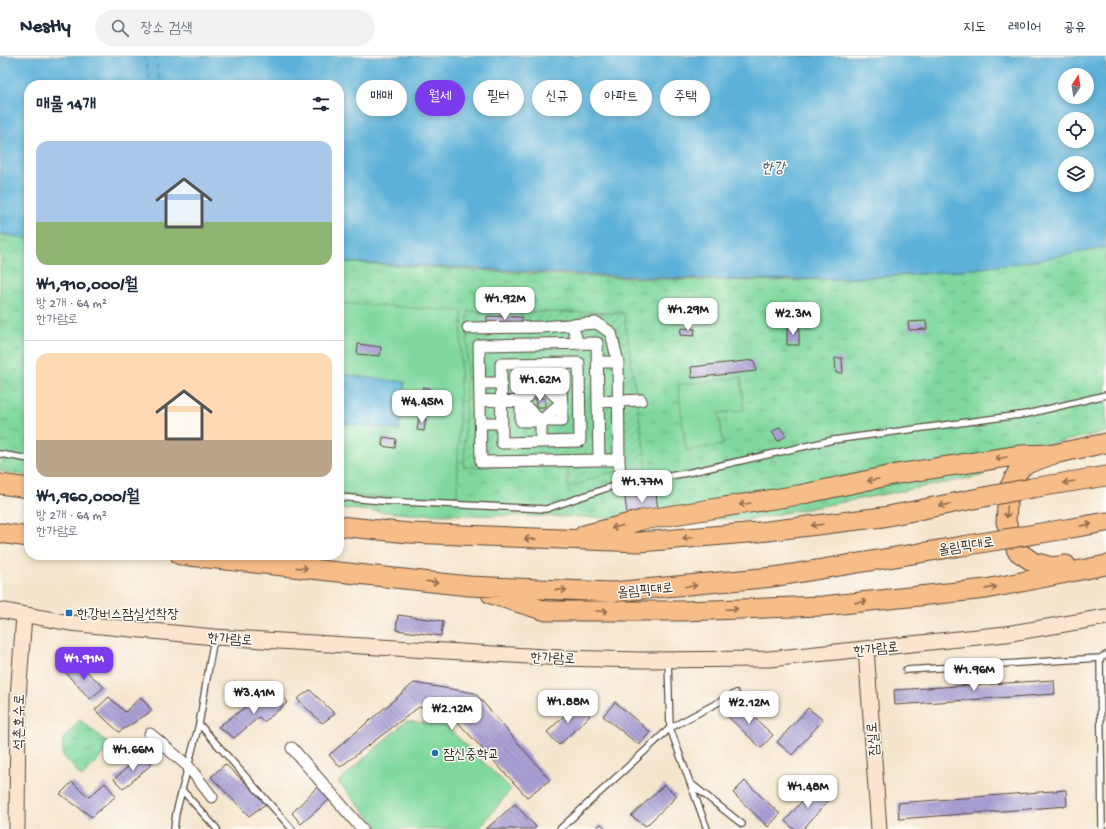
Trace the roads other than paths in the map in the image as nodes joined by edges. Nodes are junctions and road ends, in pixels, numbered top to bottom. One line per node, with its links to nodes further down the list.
1 (572, 324): 2 (street); 7 (street); 11 (street)
2 (541, 327): 4 (street); 5 (street)
3 (468, 328): 4 (street)
4 (500, 328): 8 (street)
5 (541, 344): 6 (street); 9 (street)
6 (559, 344): 7 (street); 12 (street)
7 (578, 344): 10 (street)
8 (500, 345): 9 (street); 17 (street)
9 (520, 345): 13 (street)
10 (598, 362): 11 (street); 16 (street)
11 (618, 362): 28 (street)
12 (559, 363): 14 (street); 15 (street)
13 (520, 364): 14 (street); 18 (street)
14 (541, 364): 19 (street)
15 (579, 382): 16 (street); 26 (street)
16 (598, 382): 27 (street)
17 (480, 383): 18 (street); 21 (street)
18 (501, 383): 22 (street)
19 (541, 383): 24 (street); 25 (street)
20 (1106, 395): 49 (lane)
21 (480, 400): 22 (street); 32 (street)
22 (502, 400): 24 (street); 33 (street)
23 (641, 400): 28 (street)
24 (521, 402): 29 (street)
25 (562, 402): 26 (street); 29 (street)
26 (580, 402): 30 (street)
27 (598, 402): 28 (street); 31 (street)
28 (619, 402): 42 (street)
29 (541, 421): 35 (street)
30 (580, 421): 31 (street); 36 (street)
31 (599, 421): 41 (street)
32 (481, 423): 33 (street); 43 (street)
33 (502, 423): 34 (street)
34 (522, 442): 35 (street); 43 (street)
35 (541, 442): 36 (street)
36 (561, 442): 44 (street)
37 (1106, 443): 39 (highway)
38 (0, 454): 40 (lane)
39 (1054, 454): 54 (highway, one-way to 54); 56 (highway, one-way to 56)
40 (24, 458)
41 (599, 460): 42 (street); 44 (street)
42 (619, 460): 45 (street)
43 (522, 461): 44 (street)
44 (561, 461)
45 (620, 472)
46 (1106, 476): 54 (highway, one-way to 54, bridge)
47 (0, 484): 48 (highway)
48 (24, 487)
49 (344, 497)
50 (1106, 522): 58 (highway, 올림픽대로, one-way to 50, bridge)
51 (344, 527): 54 (highway, one-way to 51)
52 (0, 533): 53 (highway)
53 (24, 536)
54 (561, 541)
55 (227, 560): 58 (highway, 올림픽대로, one-way to 58)
56 (1106, 561)
57 (1106, 565): 58 (highway, one-way to 57)
58 (469, 586)
59 (0, 610): 60 (street, 한가람로)
60 (24, 615): 62 (street, 한가람로); 78 (street, 석촌호수로)
61 (1106, 617): 63 (street, 한가람로)
62 (214, 637): 66 (street, 한가람로); 69 (lane)
63 (866, 649): 66 (street, 한가람로); 85 (street, 잠실로)
64 (1106, 655): 65 (lane)
65 (1100, 658): 67 (lane); 86 (lane)
66 (668, 659): 70 (lane)
67 (906, 670)
68 (736, 693): 70 (lane)
69 (199, 724): 73 (lane); 81 (lane)
70 (670, 728): 74 (lane); 83 (lane)
71 (150, 734): 73 (street)
72 (292, 748): 82 (street)
73 (188, 766): 75 (lane); 76 (street)
74 (690, 782): 77 (lane); 84 (lane)
75 (182, 790): 79 (lane); 80 (lane)
76 (212, 796)
77 (742, 824)
78 (17, 829)
79 (174, 829)
80 (217, 829)
81 (292, 829)
82 (362, 829)
83 (560, 829)
84 (707, 829)
85 (879, 829)
86 (1102, 829)

